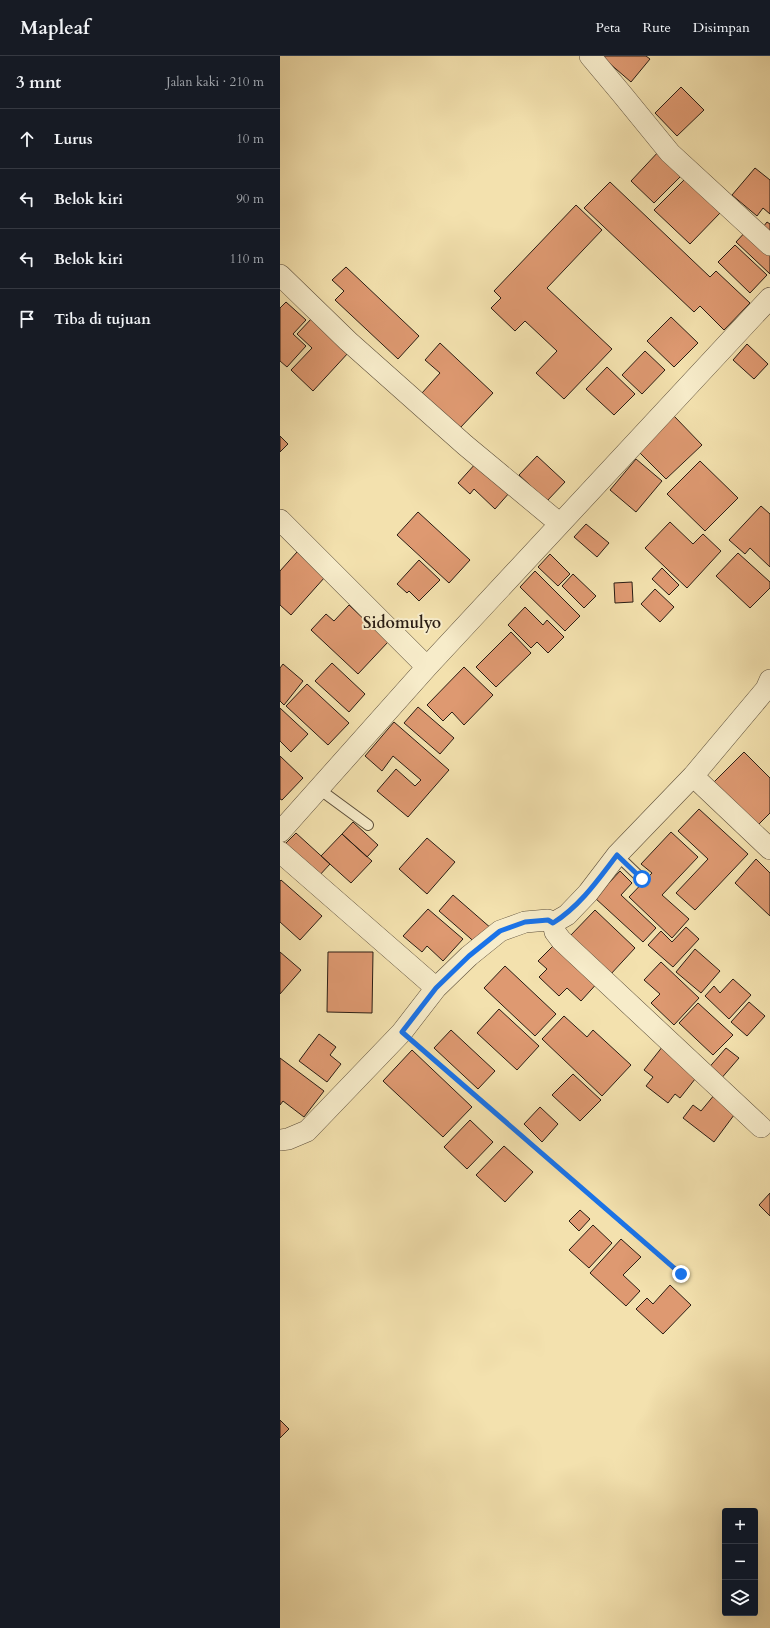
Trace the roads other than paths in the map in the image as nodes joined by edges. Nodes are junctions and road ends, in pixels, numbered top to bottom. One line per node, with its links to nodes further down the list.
1 (590, 56): 2 (street)
2 (770, 245)
3 (280, 275): 6 (street)
4 (770, 298): 6 (street)
5 (280, 520): 7 (street)
6 (560, 523): 7 (street)
7 (427, 667): 10 (street)
8 (770, 680): 9 (street)
9 (694, 776): 13 (street); 15 (street)
10 (319, 789): 11 (lane); 12 (street)
11 (368, 824)
12 (280, 832)
13 (770, 849)
14 (280, 852): 18 (street)
15 (617, 855): 16 (lane); 17 (street)
16 (642, 879)
17 (553, 923): 18 (street); 19 (street)
18 (436, 988): 20 (street)
19 (761, 1127)
20 (280, 1140)

